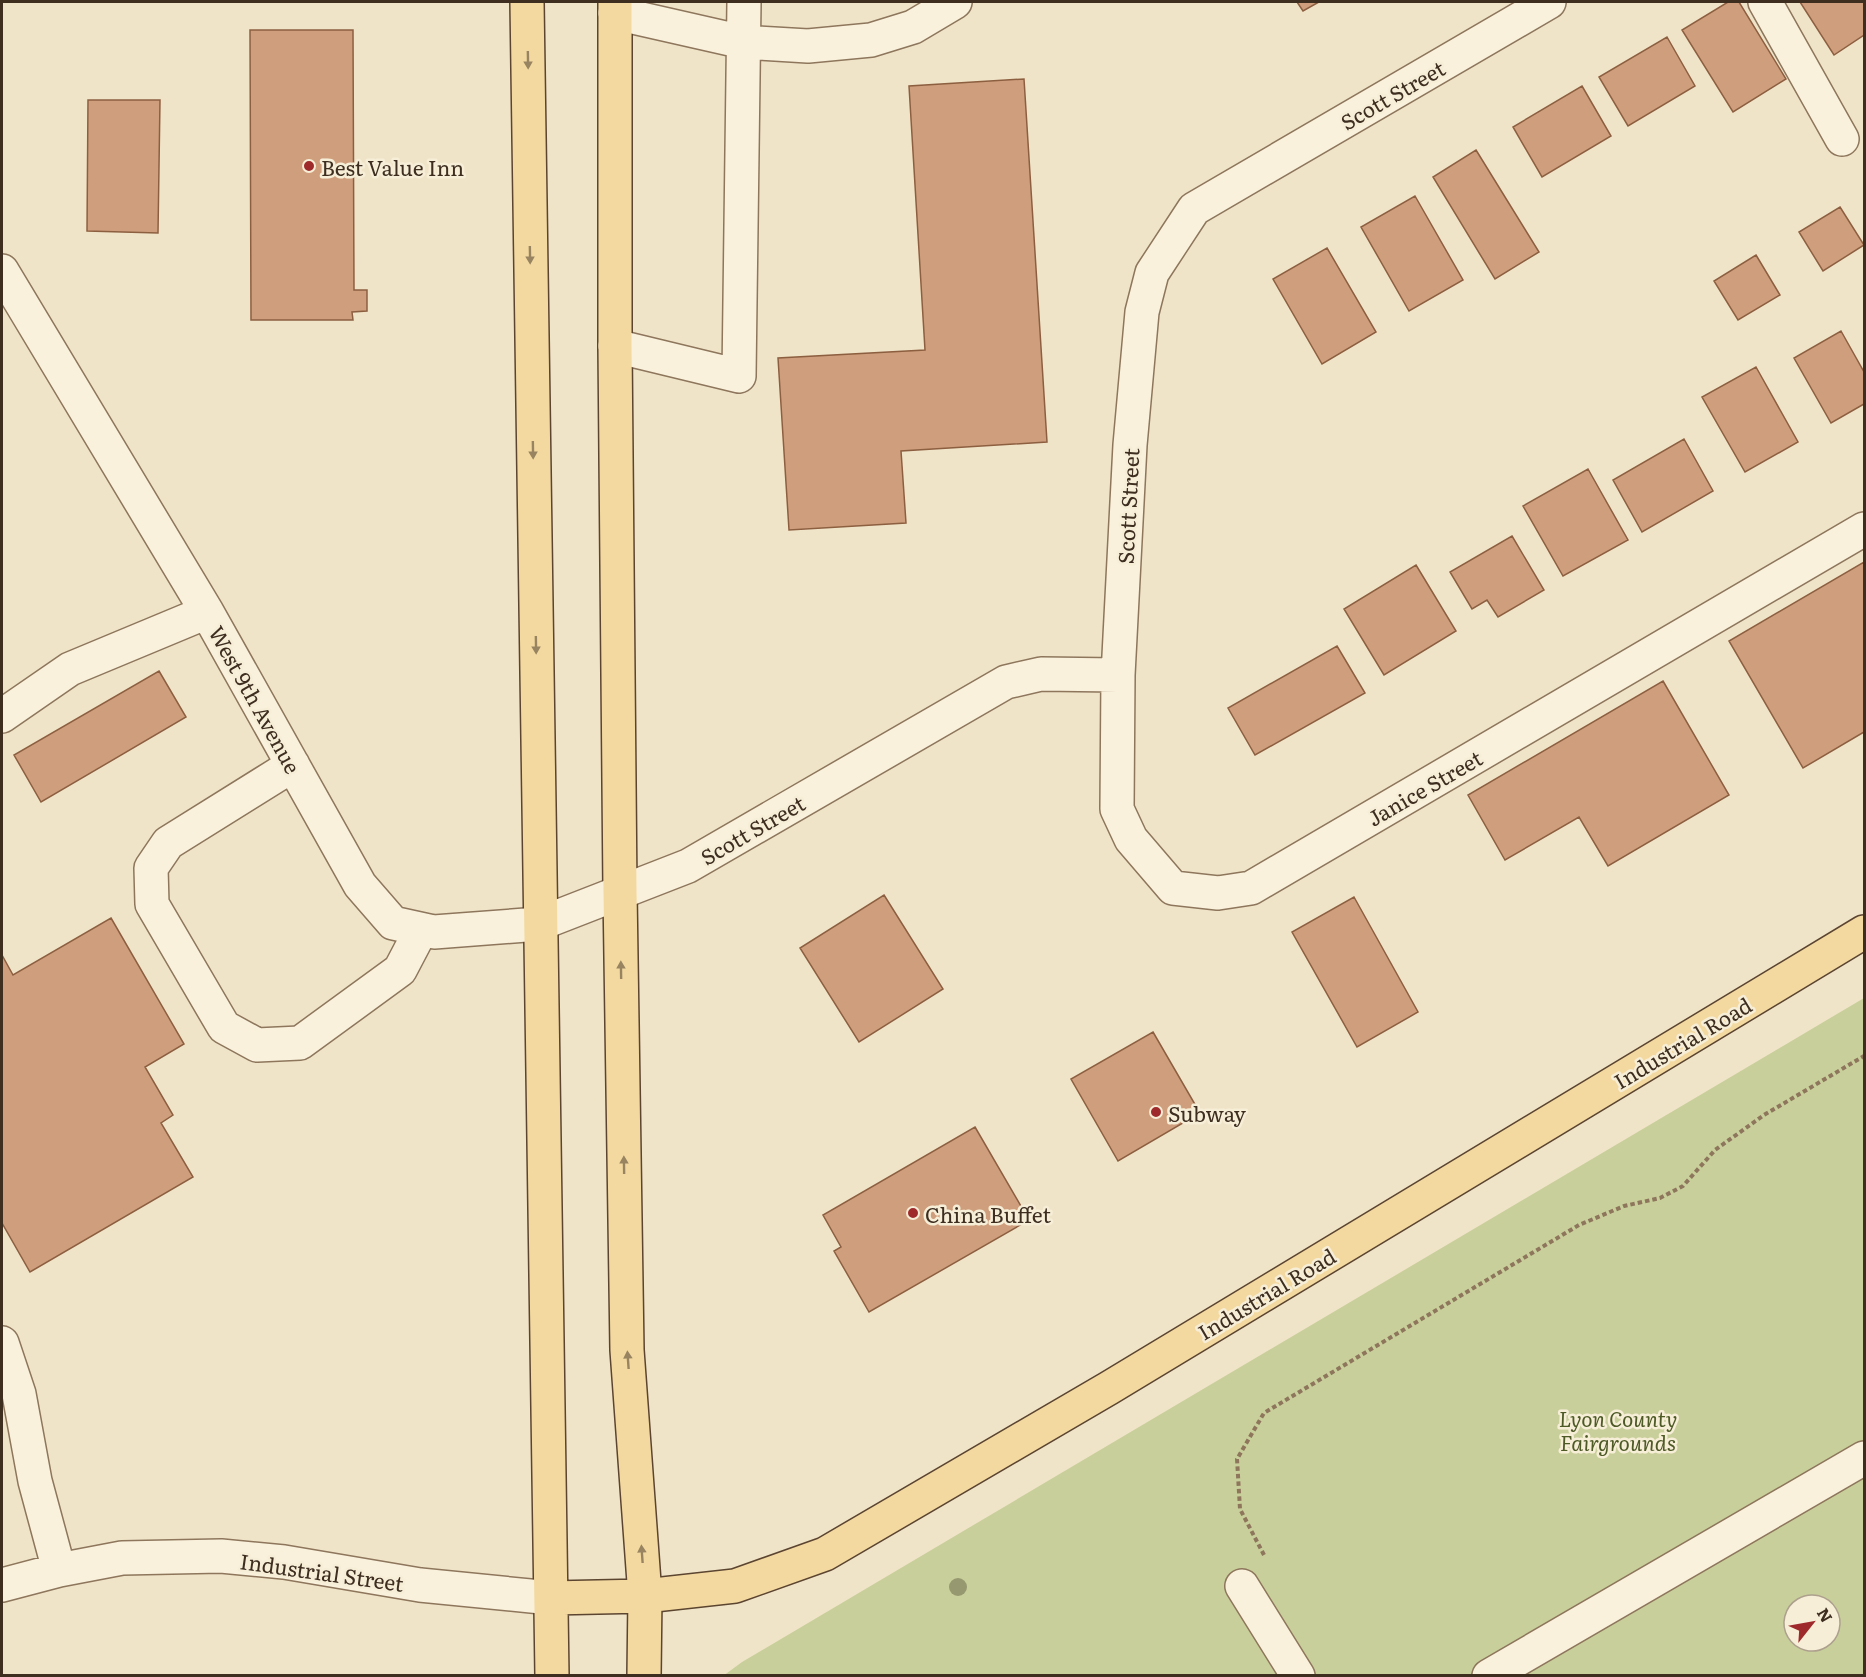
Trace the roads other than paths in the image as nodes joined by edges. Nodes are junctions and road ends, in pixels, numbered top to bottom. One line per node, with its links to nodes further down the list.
1 (527, 2): 17 (main road, one-way to 17)
2 (744, 2): 7 (street)
3 (955, 2): 7 (street)
4 (1549, 2): 13 (street, Scott Street)
5 (1765, 2): 8 (street)
6 (615, 7): 7 (street); 10 (main road)
7 (743, 42): 10 (street)
8 (1842, 139)
9 (2, 271): 12 (street, West 9th Avenue)
10 (615, 346): 16 (main road)
11 (1864, 529): 13 (street, Janice Street)
12 (207, 612): 14 (street); 15 (street, West 9th Avenue)
13 (1118, 675): 16 (street, Scott Street)
14 (2, 716)
15 (293, 765): 18 (street, West 9th Avenue); 18 (street)
16 (620, 892): 17 (street, West 9th Avenue); 25 (main road, one-way to 16)
17 (539, 924): 18 (street, West 9th Avenue); 26 (main road)
18 (421, 930)
19 (1864, 932): 25 (main road, Industrial Road)
20 (2, 1343): 22 (street)
21 (1864, 1458): 30 (street)
22 (59, 1570): 23 (street, Industrial Street); 26 (street, Industrial Street)
23 (2, 1585)
24 (1242, 1586): 29 (street)
25 (645, 1596): 26 (main road, Industrial Street); 28 (main road)
26 (551, 1598): 27 (main road)
27 (552, 1676)
28 (644, 1676)
29 (1298, 1676)
30 (1489, 1676)

